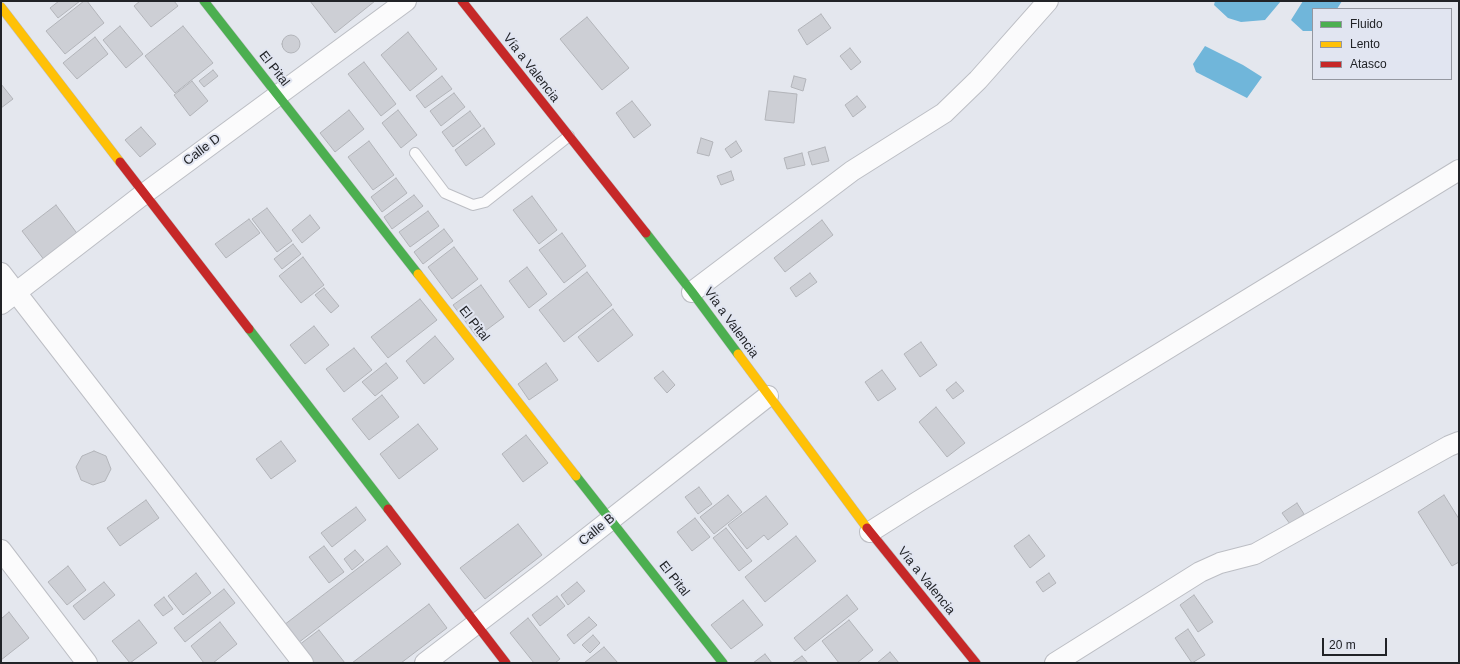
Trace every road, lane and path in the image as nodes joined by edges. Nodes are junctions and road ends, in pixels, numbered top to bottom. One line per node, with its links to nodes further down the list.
1 (204, 1): 6 (main road, El Pital)
2 (406, 1): 6 (street, Calle D)
3 (462, 1): 7 (main road, Vía a Valencia)
4 (1048, 1): 12 (street)
5 (1, 7): 10 (main road)
6 (278, 94): 10 (street, Calle D); 17 (main road, El Pital)
7 (569, 136): 8 (lane); 12 (main road, Vía a Valencia)
8 (415, 153)
9 (1459, 170): 18 (street)
10 (144, 193): 13 (street, Calle D); 20 (main road)
11 (1, 273): 13 (street)
12 (692, 292): 15 (main road, Vía a Valencia)
13 (17, 293): 14 (street, Calle D); 22 (street)
14 (1, 304)
15 (768, 396): 17 (street, Calle B); 18 (main road, Vía a Valencia)
16 (1459, 442): 27 (street)
17 (610, 519): 20 (street, Calle B); 25 (main road, El Pital)
18 (870, 532): 26 (main road, Vía a Valencia)
19 (1, 550): 21 (street)
20 (477, 624): 23 (street, Calle B); 24 (main road)
21 (88, 663)
22 (303, 663)
23 (425, 663)
24 (506, 663)
25 (723, 663)
26 (976, 663)
27 (1055, 663)

